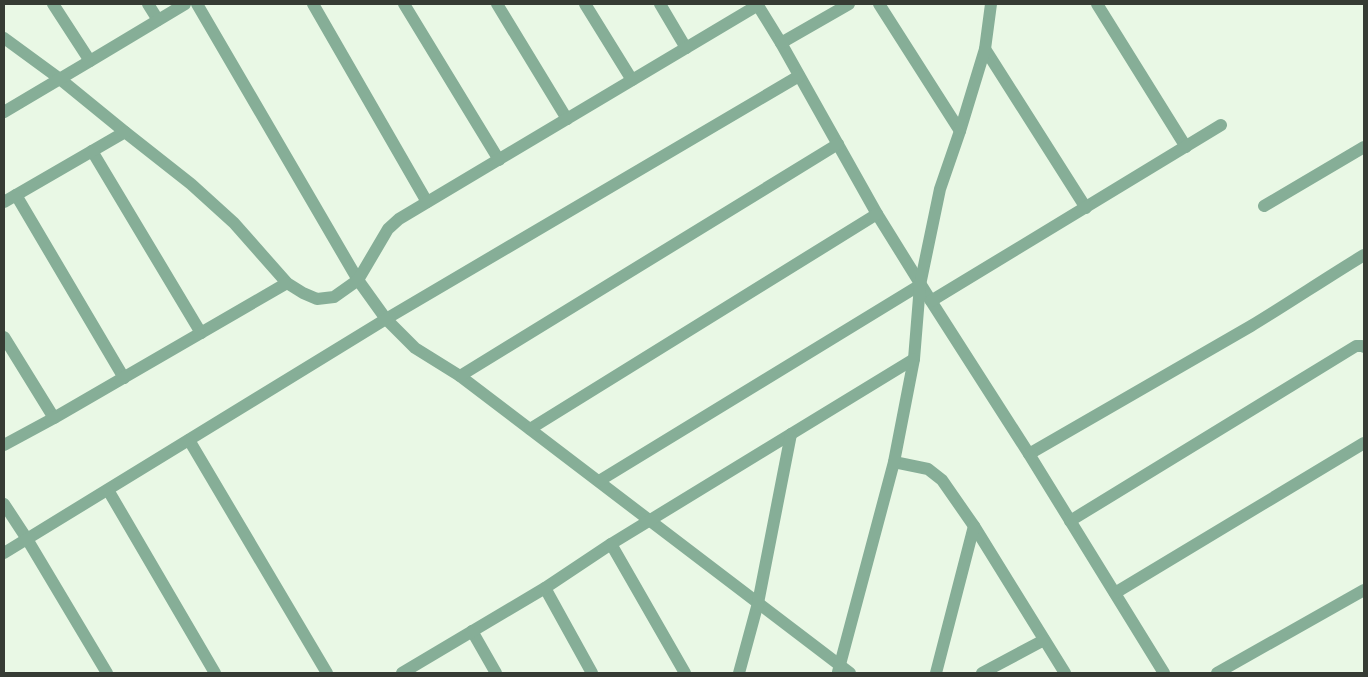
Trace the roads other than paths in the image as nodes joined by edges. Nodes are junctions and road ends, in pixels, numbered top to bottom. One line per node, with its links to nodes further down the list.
1 (53, 4): 20 (street)
2 (148, 4): 15 (street)
3 (185, 4): 15 (street)
4 (197, 4): 41 (street)
5 (313, 4): 36 (street)
6 (404, 4): 33 (street)
7 (497, 4): 25 (street)
8 (585, 4): 23 (street)
9 (660, 4): 18 (street)
10 (757, 4): 17 (street); 18 (street)
11 (848, 4): 17 (street)
12 (879, 4): 27 (street)
13 (991, 4): 19 (street)
14 (1097, 4): 30 (street)
15 (158, 20): 20 (street)
16 (4, 38): 22 (street)
17 (781, 44): 21 (street)
18 (686, 48): 23 (street)
19 (985, 49): 27 (street); 38 (street)
20 (90, 61): 22 (street)
21 (799, 76): 29 (street); 45 (street)
22 (60, 78): 24 (street); 28 (street)
23 (632, 80): 25 (street)
24 (4, 112)
25 (567, 119): 33 (street)
26 (1221, 125): 30 (street)
27 (960, 131): 43 (street)
28 (125, 132): 32 (street); 42 (street)
29 (838, 144): 39 (street); 50 (street)
30 (1186, 147): 38 (street)
31 (1364, 147): 37 (street)
32 (92, 151): 34 (street); 46 (street)
33 (499, 160): 36 (street)
34 (16, 195): 35 (street); 51 (street)
35 (4, 202)
36 (427, 202): 41 (street)
37 (1264, 206)
38 (1086, 208): 44 (street)
39 (877, 214): 43 (street); 53 (street)
40 (1364, 256): 58 (street)
41 (358, 280): 42 (street); 45 (street)
42 (287, 283): 46 (street)
43 (920, 284): 44 (street); 49 (street); 60 (street)
44 (931, 301): 58 (street)
45 (386, 319): 50 (street); 55 (street)
46 (201, 333): 51 (street)
47 (4, 337): 52 (street)
48 (1364, 347): 64 (street)
49 (914, 359): 54 (street); 59 (street)
50 (460, 376): 53 (street)
51 (124, 378): 52 (street)
52 (54, 418): 57 (street)
53 (530, 430): 60 (street)
54 (791, 434): 63 (street); 72 (street)
55 (188, 440): 61 (street); 78 (street)
56 (1364, 443): 71 (street)
57 (4, 445)
58 (1030, 454): 64 (street)
59 (894, 462): 65 (street); 75 (street)
60 (599, 481): 63 (street)
61 (108, 490): 66 (street); 77 (street)
62 (4, 504): 66 (street)
63 (650, 520): 67 (street); 72 (street)
64 (1070, 521): 71 (street)
65 (974, 526): 74 (street); 85 (street)
66 (27, 539): 68 (street); 76 (street)
67 (611, 544): 69 (street); 82 (street)
68 (4, 552)
69 (545, 588): 73 (street); 81 (street)
70 (1364, 590): 89 (street)
71 (1115, 593): 88 (street)
72 (758, 603): 75 (street); 83 (street)
73 (472, 631): 79 (street); 80 (street)
74 (1044, 640): 86 (street); 87 (street)
75 (839, 669): 84 (street)
76 (107, 673)
77 (216, 673)
78 (327, 673)
79 (402, 673)
80 (496, 673)
81 (592, 673)
82 (685, 673)
83 (739, 673)
84 (850, 673)
85 (936, 673)
86 (982, 673)
87 (1064, 673)
88 (1164, 673)
89 (1218, 673)

